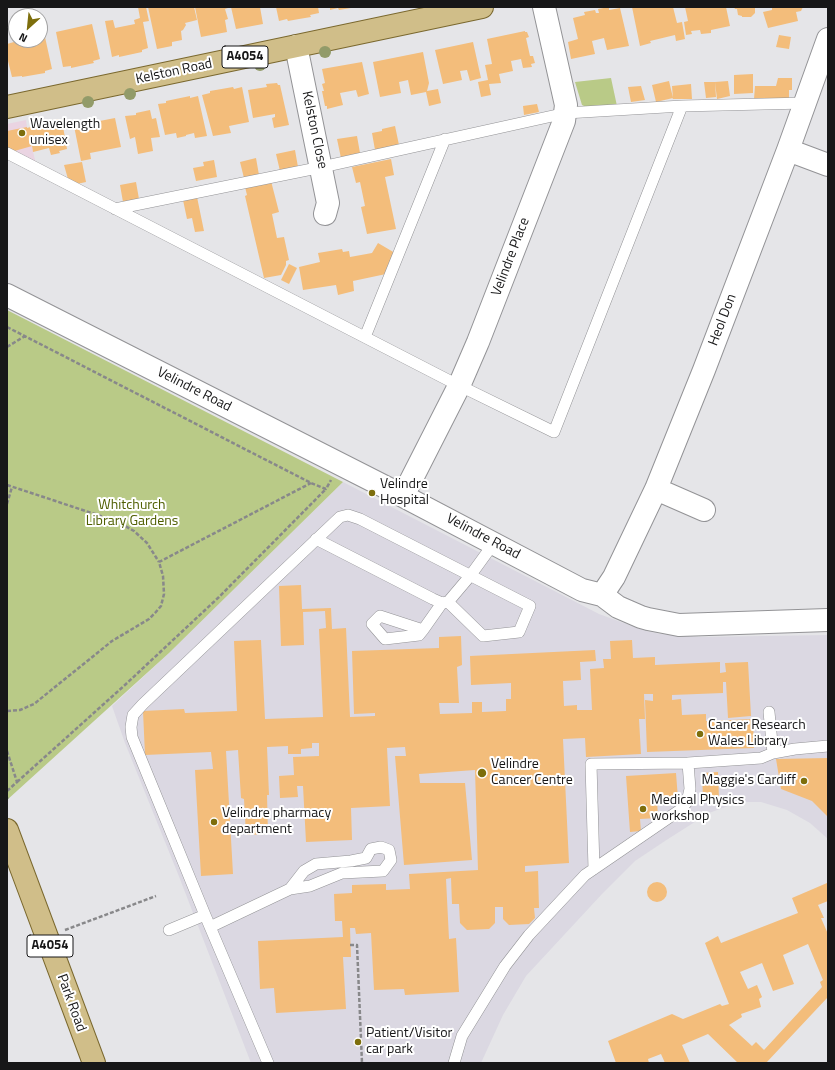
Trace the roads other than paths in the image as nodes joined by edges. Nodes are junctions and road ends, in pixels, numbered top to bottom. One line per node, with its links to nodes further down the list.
1 (482, 7): 4 (main road, Kelston Road / A4054)
2 (544, 7): 8 (street, Velindre Place)
3 (828, 39): 5 (street, Heol Don)
4 (296, 46): 7 (main road, Kelston Road / A4054); 13 (street, Kelston Close)
5 (805, 103): 6 (lane); 10 (street, Heol Don)
6 (682, 106): 8 (lane); 18 (lane)
7 (7, 107)
8 (566, 113): 9 (lane); 18 (street, Velindre Place)
9 (445, 139): 13 (lane); 17 (lane)
10 (788, 150): 12 (street); 19 (street, Heol Don)
11 (7, 153): 14 (lane)
12 (828, 165)
13 (322, 166): 14 (lane); 15 (street, Kelston Close)
14 (115, 209): 17 (lane)
15 (325, 214)
16 (7, 295): 20 (street, Velindre Road)
17 (365, 337): 18 (lane)
18 (459, 386): 20 (street, Velindre Place)
19 (656, 488): 21 (street); 25 (street, Heol Don)
20 (403, 496): 23 (street, Velindre Road)
21 (704, 510)
22 (316, 539): 24 (lane); 26 (lane); 36 (lane)
23 (494, 543): 24 (lane); 25 (street, Velindre Road)
24 (470, 576): 26 (lane); 26 (lane)
25 (602, 595): 27 (street, Velindre Road)
26 (445, 602): 28 (lane)
27 (828, 620)
28 (423, 630)
29 (769, 712): 31 (lane)
30 (828, 746): 31 (lane)
31 (773, 753): 32 (lane)
32 (688, 762): 34 (lane); 34 (lane)
33 (7, 830): 39 (main road, Park Road / A4054)
34 (594, 869): 41 (lane)
35 (290, 889): 35 (lane); 37 (lane)
36 (205, 915): 37 (lane); 38 (lane)
37 (210, 927): 40 (lane)
38 (169, 930)
39 (94, 1063)
40 (268, 1063)
41 (454, 1063)

